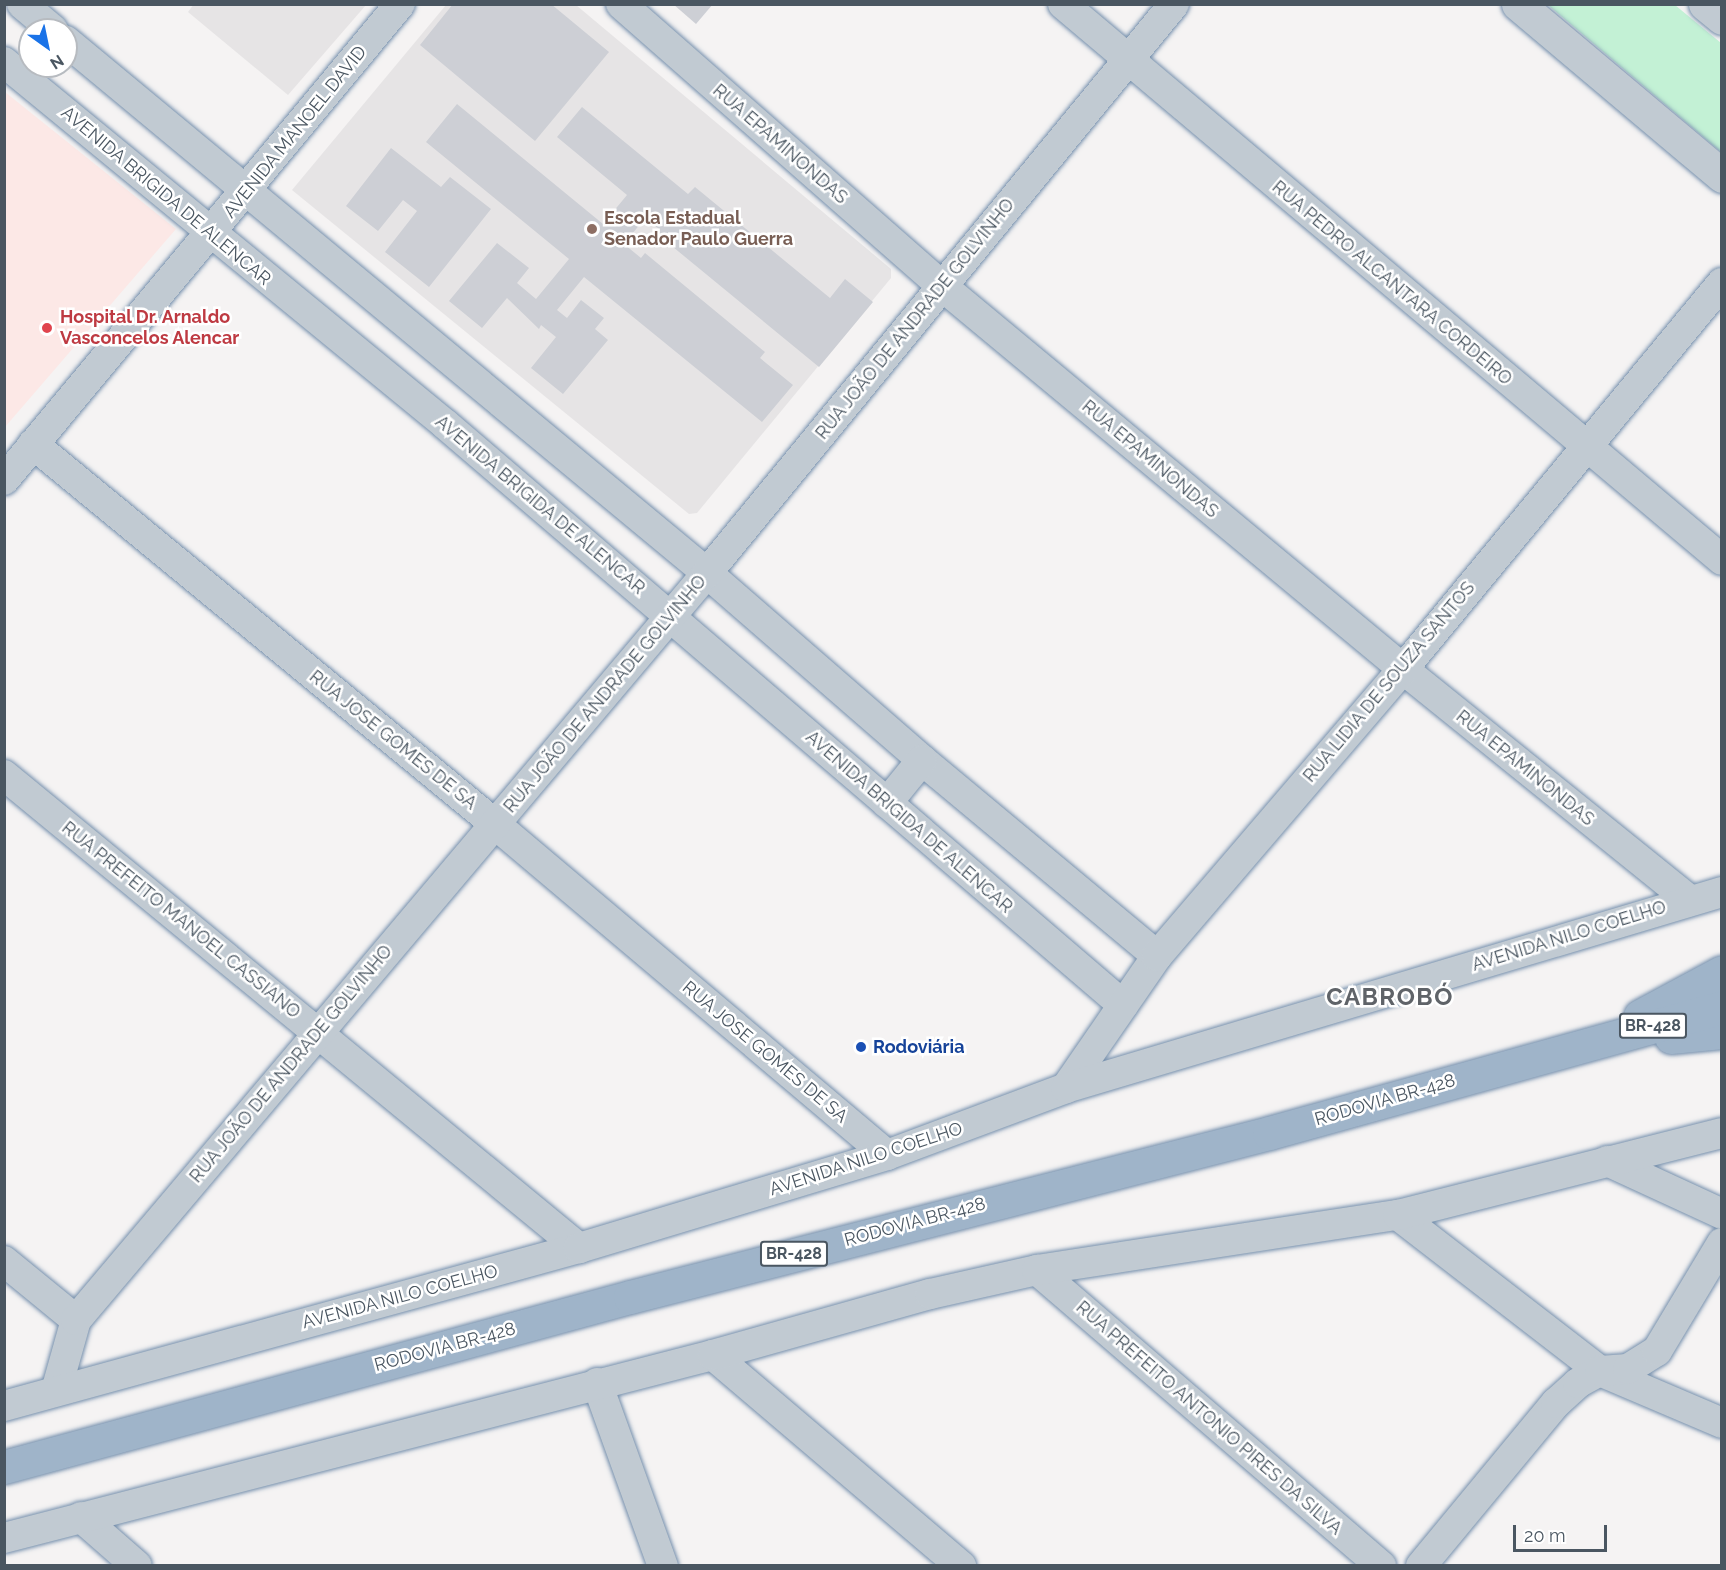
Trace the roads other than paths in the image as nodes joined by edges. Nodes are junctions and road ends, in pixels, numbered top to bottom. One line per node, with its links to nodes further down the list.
1 (22, 4): 8 (street)
2 (400, 4): 14 (street, AVENIDA MANOEL DAVID)
3 (621, 4): 17 (street, RUA EPAMINONDAS)
4 (1063, 4): 11 (street, RUA PEDRO ALCANTARA CORDEIRO)
5 (1174, 4): 11 (street, RUA JOÃO DE ANDRADE GOLVINHO)
6 (1518, 4): 13 (street)
7 (1705, 4): 9 (street)
8 (39, 18)
9 (1722, 18)
10 (78, 51): 14 (street)
11 (1130, 60): 17 (street, RUA JOÃO DE ANDRADE GOLVINHO); 21 (street, RUA PEDRO ALCANTARA CORDEIRO)
12 (4, 62): 15 (street, AVENIDA BRIGIDA DE ALENCAR)
13 (1722, 176)
14 (246, 191): 15 (street, AVENIDA MANOEL DAVID); 18 (street)
15 (211, 234): 19 (street, AVENIDA BRIGIDA DE ALENCAR); 20 (street, AVENIDA MANOEL DAVID)
16 (1722, 284): 21 (street, RUA LIDIA DE SOUZA SANTOS)
17 (942, 286): 24 (street, RUA JOÃO DE ANDRADE GOLVINHO); 26 (street, RUA EPAMINONDAS)
18 (477, 385): 19 (street); 24 (street)
19 (445, 424): 25 (street, AVENIDA BRIGIDA DE ALENCAR)
20 (33, 444): 22 (street, AVENIDA MANOEL DAVID); 30 (street, RUA JOSE GOMES DE SA)
21 (1583, 446): 23 (street, RUA PEDRO ALCANTARA CORDEIRO); 26 (street, RUA LIDIA DE SOUZA SANTOS)
22 (4, 480)
23 (1722, 560)
24 (707, 573): 25 (street, RUA JOÃO DE ANDRADE GOLVINHO); 27 (street)
25 (670, 616): 29 (street, AVENIDA BRIGIDA DE ALENCAR); 30 (street, RUA JOÃO DE ANDRADE GOLVINHO)
26 (1403, 669): 32 (street, RUA EPAMINONDAS); 33 (street, RUA LIDIA DE SOUZA SANTOS)
27 (922, 760): 29 (street); 33 (street)
28 (4, 775): 37 (street, RUA PREFEITO MANOEL CASSIANO)
29 (887, 803): 35 (street, AVENIDA BRIGIDA DE ALENCAR)
30 (495, 824): 37 (street, RUA JOÃO DE ANDRADE GOLVINHO); 42 (street, RUA JOSE GOMES DE SA)
31 (1722, 892): 32 (street, AVENIDA NILO COELHO)
32 (1689, 900): 40 (street, AVENIDA NILO COELHO)
33 (1157, 956): 35 (street, RUA LIDIA DE SOUZA SANTOS)
34 (1722, 972): 39 (highway)
35 (1123, 1005): 40 (street, RUA LIDIA DE SOUZA SANTOS)
36 (1722, 1007): 39 (highway, RODOVIA BR-428 / BR-428)
37 (317, 1032): 47 (street, RUA PREFEITO MANOEL CASSIANO); 50 (street, RUA JOÃO DE ANDRADE GOLVINHO)
38 (1722, 1032): 39 (highway)
39 (1585, 1045): 57 (highway, RODOVIA BR-428 / BR-428)
40 (1066, 1088): 42 (street, AVENIDA NILO COELHO)
41 (1722, 1133): 43 (street)
42 (887, 1155): 47 (street, AVENIDA NILO COELHO)
43 (1607, 1161): 44 (street); 45 (street)
44 (1722, 1214)
45 (1398, 1215): 49 (street); 52 (street)
46 (1722, 1244): 52 (street)
47 (579, 1248): 54 (street, AVENIDA NILO COELHO)
48 (4, 1261): 50 (street)
49 (1037, 1270): 51 (street); 63 (street, RUA PREFEITO ANTONIO PIRES DA SILVA)
50 (76, 1320): 54 (street, RUA JOÃO DE ANDRADE GOLVINHO)
51 (712, 1355): 53 (street); 62 (street)
52 (1600, 1371): 56 (street); 64 (street)
53 (597, 1383): 58 (street); 61 (street)
54 (56, 1391): 55 (street, AVENIDA NILO COELHO)
55 (4, 1406)
56 (1722, 1423)
57 (4, 1467)
58 (81, 1518): 59 (street); 60 (street)
59 (4, 1538)
60 (137, 1566)
61 (663, 1566)
62 (961, 1566)
63 (1381, 1566)
64 (1420, 1566)

